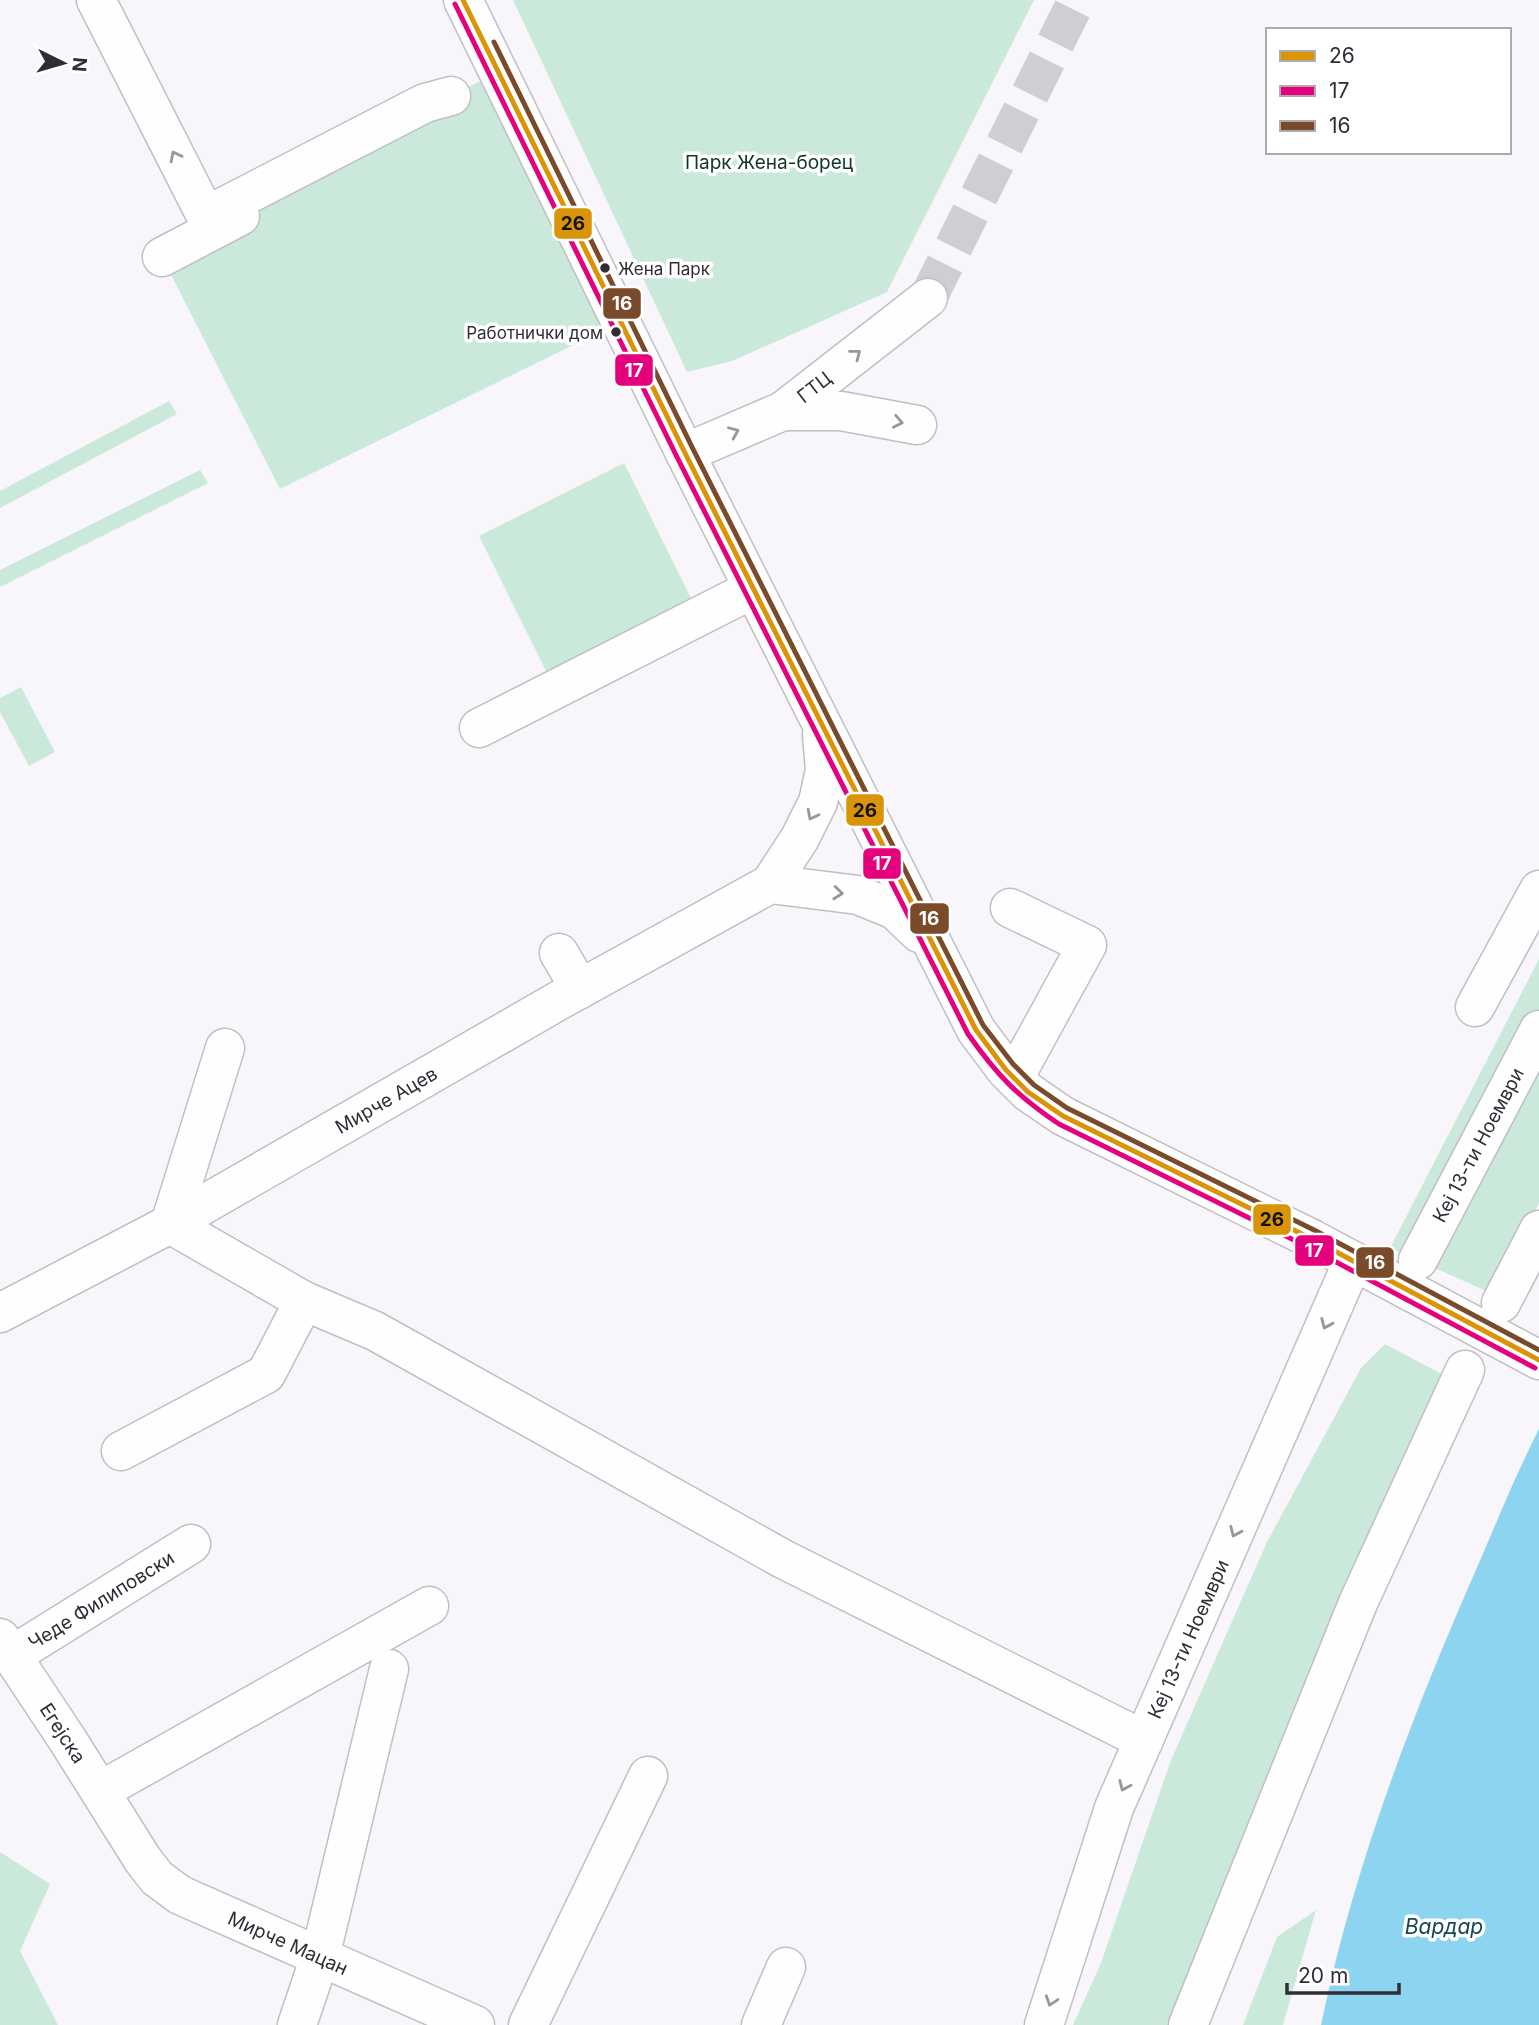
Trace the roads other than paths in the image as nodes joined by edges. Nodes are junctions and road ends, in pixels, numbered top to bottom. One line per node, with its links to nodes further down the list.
1 (96, 0): 4 (street, one-way to 1)
2 (463, 0): 3 (street)
3 (498, 72): 4 (street); 9 (street)
4 (452, 96): 5 (street)
5 (162, 257)
6 (928, 298): 7 (street, ГТЦ, one-way to 6)
7 (783, 411): 8 (street, one-way to 8); 9 (street, ГТЦ, one-way to 7)
8 (917, 425)
9 (685, 453): 10 (street)
10 (753, 589): 11 (street); 12 (street)
11 (820, 724): 13 (street, Мирче Ацев, one-way to 13); 16 (street)
12 (479, 728)
13 (770, 884): 16 (street, one-way to 16); 18 (street, Мирче Ацев)
14 (1539, 890): 19 (street)
15 (1010, 908): 22 (street)
16 (930, 943): 22 (street)
17 (549, 959): 18 (street)
18 (569, 995): 23 (street, Мирче Ацев)
19 (1475, 1007)
20 (1539, 1030): 25 (street, Кеј 13-ти Ноември)
21 (225, 1048): 23 (street)
22 (1014, 1078): 26 (street)
23 (170, 1224): 27 (street); 29 (street, Мирче Ацев)
24 (1539, 1230): 28 (street)
25 (1418, 1260)
26 (1353, 1261): 30 (street); 37 (street, Кеј 13-ти Ноември, one-way to 37)
27 (304, 1301): 32 (street); 37 (street)
28 (1501, 1303)
29 (0, 1314)
30 (1523, 1351)
31 (1465, 1370): 48 (street)
32 (121, 1451)
33 (191, 1544): 35 (street, Чеде Филиповски)
34 (429, 1606): 39 (street)
35 (6, 1647): 39 (street, Егејска)
36 (389, 1669): 41 (street)
37 (1144, 1740): 47 (street, Кеј 13-ти Ноември, one-way to 47)
38 (648, 1776): 45 (street)
39 (100, 1791): 40 (street, Егејска)
40 (124, 1830): 41 (street, Мирче Мацан)
41 (320, 1957): 43 (street); 44 (street, Мирче Мацан)
42 (786, 1967): 46 (street)
43 (298, 2025)
44 (475, 2025)
45 (528, 2025)
46 (761, 2025)
47 (1044, 2025)
48 (1188, 2025)

